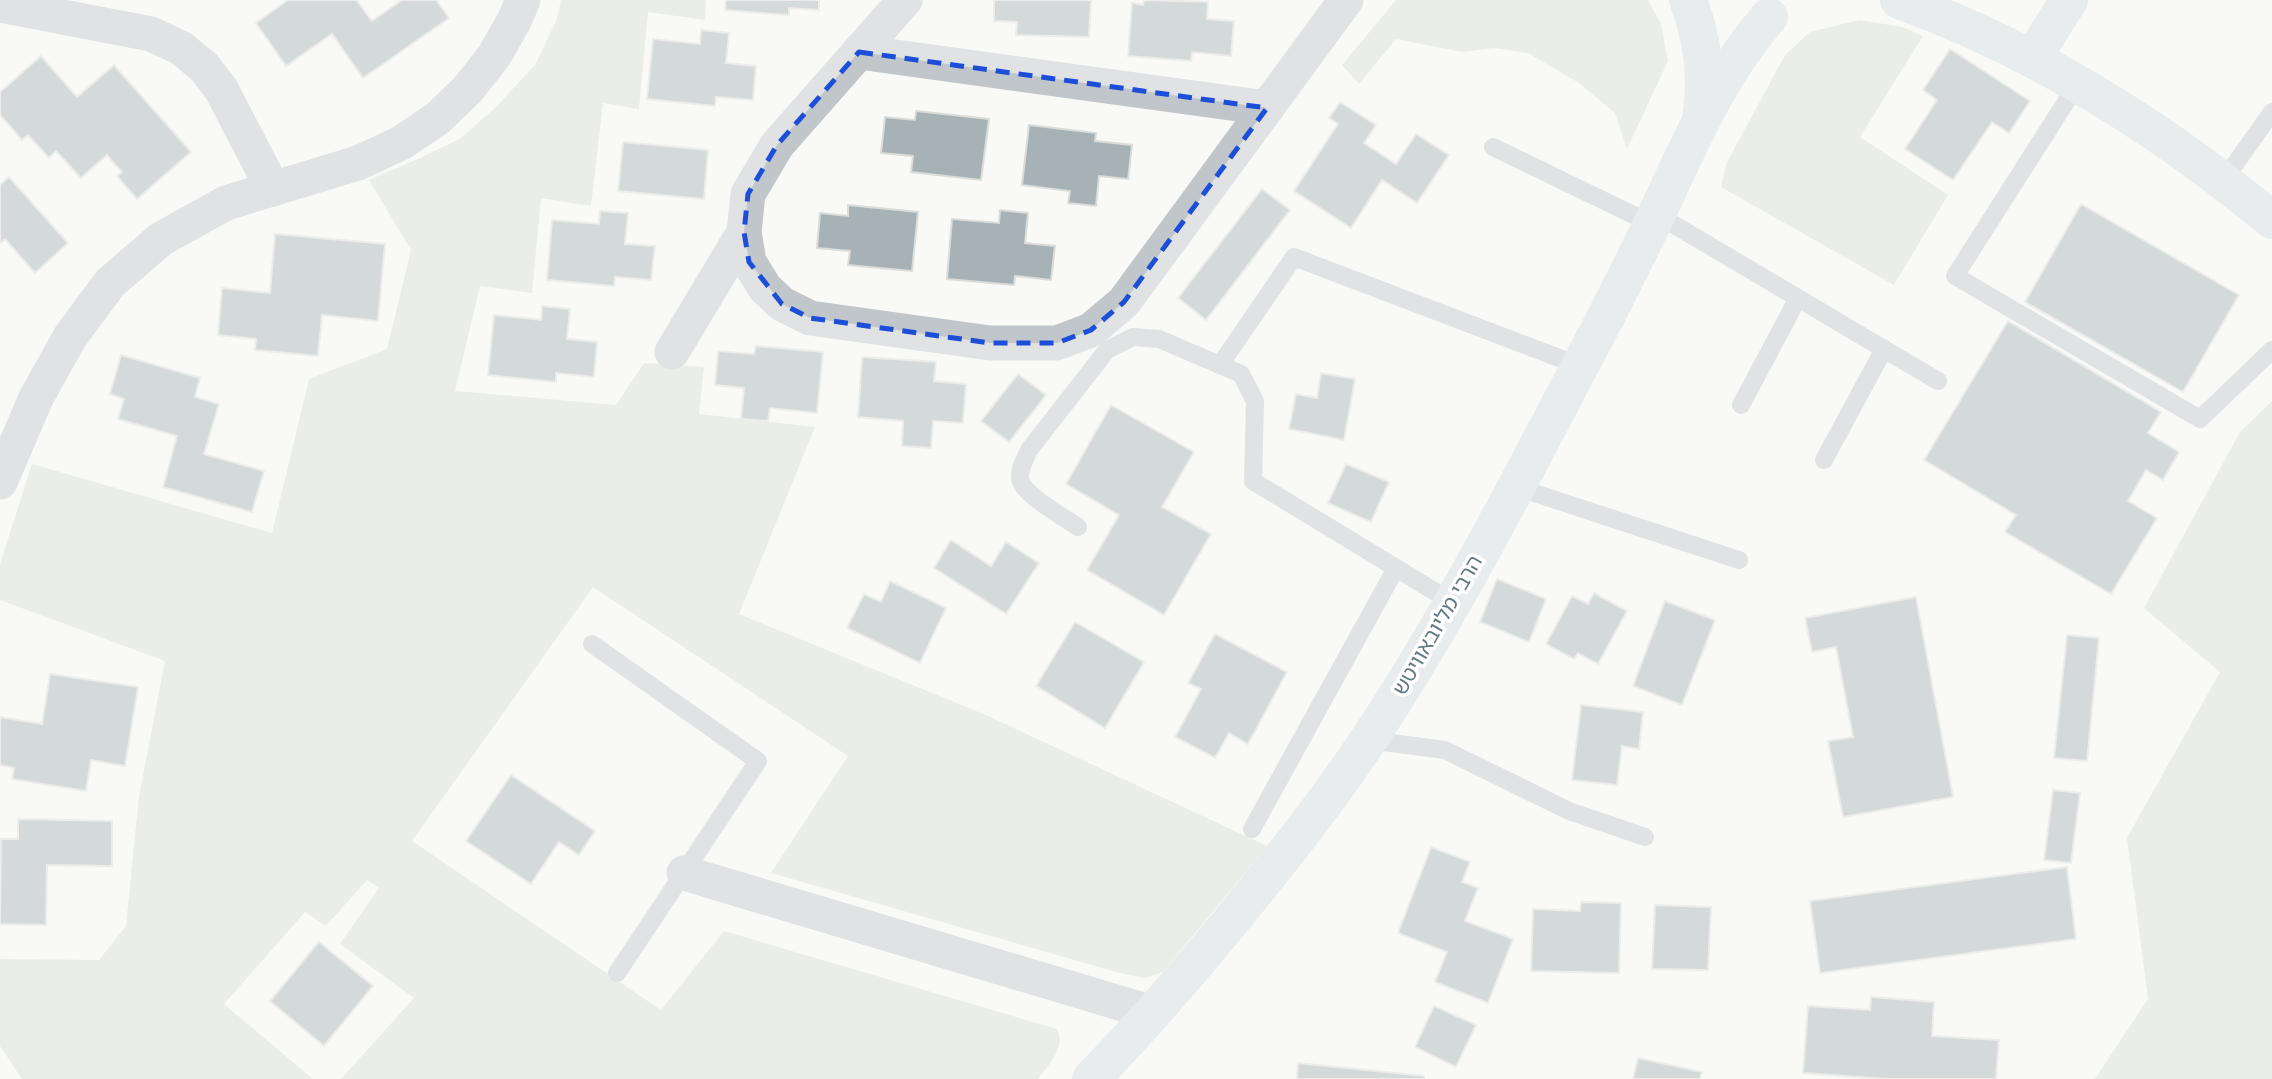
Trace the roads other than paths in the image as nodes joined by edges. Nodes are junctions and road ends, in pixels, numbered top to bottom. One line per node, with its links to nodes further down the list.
1 (523, 0): 17 (street)
2 (905, 0): 9 (street)
3 (1346, 0): 12 (street)
4 (1688, 0): 8 (main road); 14 (main road, הרבי מליובאוויטש)
5 (1899, 0): 10 (main road)
6 (2069, 0): 10 (main road)
7 (0, 5): 17 (street)
8 (1784, 6): 14 (main road, הרבי מליובאוויטש)
9 (859, 52): 12 (street); 20 (street)
10 (2032, 59): 11 (main road)
11 (2078, 83): 16 (main road); 23 (lane)
12 (1267, 108): 20 (street)
13 (2272, 112): 16 (lane)
14 (1701, 118): 18 (main road, הרבי מליובאוויטש)
15 (1493, 147): 18 (lane)
16 (2223, 181): 19 (main road)
17 (273, 189): 30 (street)
18 (1654, 219): 21 (lane); 26 (main road, הרבי מליובאוויטש)
19 (2272, 220)
20 (744, 232): 24 (street)
21 (1798, 298): 22 (lane); 28 (lane)
22 (1884, 349): 27 (lane); 29 (lane)
23 (2272, 350)
24 (672, 352)
25 (1220, 365): 26 (lane); 32 (lane); 34 (lane)
26 (1580, 366): 31 (main road, הרבי מליובאוויטש)
27 (1938, 381)
28 (1741, 405)
29 (1824, 460)
30 (0, 482)
31 (1516, 488): 33 (lane); 35 (main road, הרבי מליובאוויטש)
32 (1078, 527)
33 (1739, 560)
34 (1396, 568): 35 (lane); 38 (lane)
35 (1452, 602): 37 (main road, הרבי מליובאוויטש)
36 (592, 644): 40 (lane)
37 (1368, 740): 39 (lane); 42 (main road, הרבי מליובאוויטש)
38 (1252, 829)
39 (1645, 837)
40 (684, 873): 41 (lane); 42 (street)
41 (617, 973)
42 (1153, 1013): 43 (main road, הרבי מליובאוויטש)
43 (1091, 1079)

